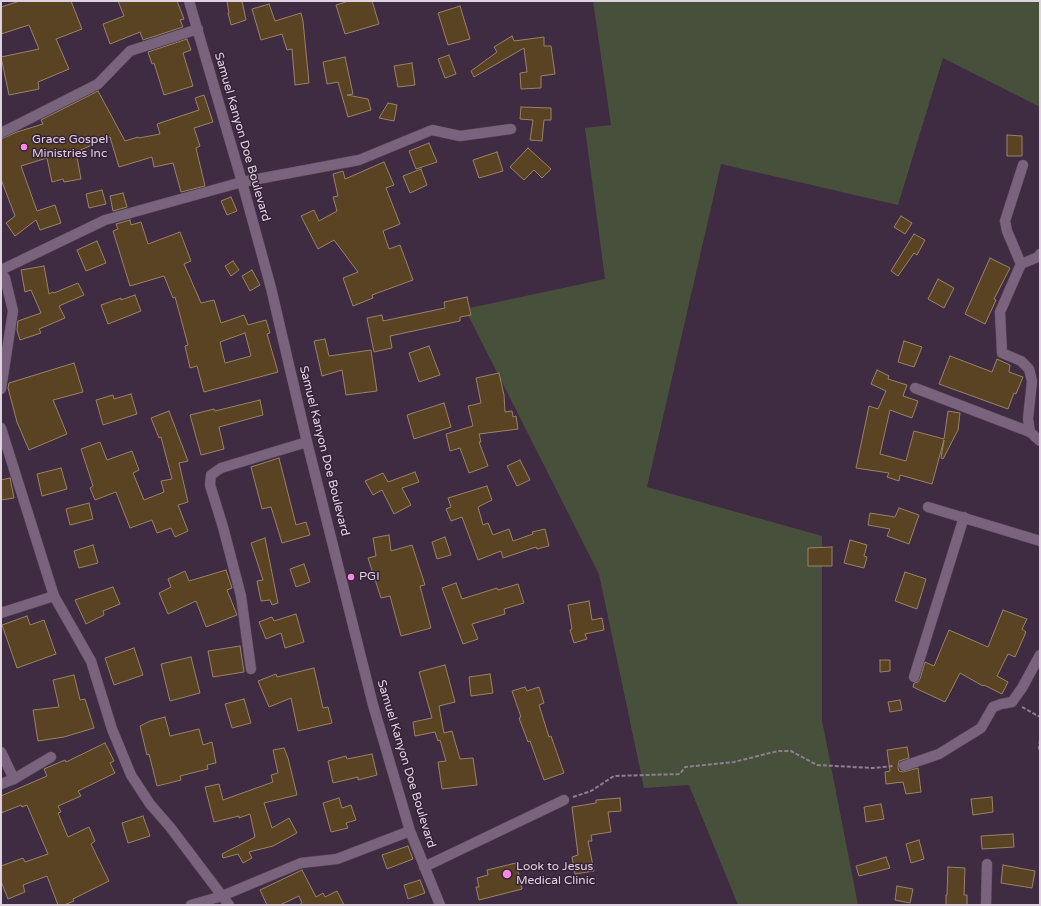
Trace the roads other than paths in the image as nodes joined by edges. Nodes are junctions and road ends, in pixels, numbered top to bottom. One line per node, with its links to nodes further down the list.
1 (189, 1): 2 (street, Samuel Kanyon Doe Boulevard)
2 (198, 29): 4 (street); 6 (street, Samuel Kanyon Doe Boulevard)
3 (511, 129): 6 (street)
4 (1, 133)
5 (1023, 165): 8 (street)
6 (242, 182): 9 (street); 16 (street, Samuel Kanyon Doe Boulevard)
7 (1040, 254): 8 (street)
8 (1021, 264): 14 (street)
9 (1, 270)
10 (1, 273): 12 (street)
11 (915, 388): 14 (street)
12 (1, 389)
13 (1, 428): 20 (street)
14 (1030, 432): 15 (street)
15 (1040, 441)
16 (307, 442): 23 (street); 31 (street, Samuel Kanyon Doe Boulevard)
17 (928, 507): 18 (street)
18 (964, 517): 19 (street); 24 (street)
19 (1040, 541)
20 (54, 596): 21 (street); 34 (street)
21 (1, 613)
22 (1040, 654): 27 (street)
23 (251, 669)
24 (914, 678)
25 (1, 752): 28 (street)
26 (51, 757): 28 (street)
27 (904, 766)
28 (14, 779): 29 (street)
29 (1, 784)
30 (564, 800): 33 (street)
31 (410, 831): 33 (street, Samuel Kanyon Doe Boulevard); 34 (street)
32 (987, 864): 38 (street)
33 (424, 867): 37 (street, Samuel Kanyon Doe Boulevard)
34 (222, 896): 35 (street); 36 (street)
35 (191, 905)
36 (230, 905)
37 (440, 905)
38 (986, 905)

